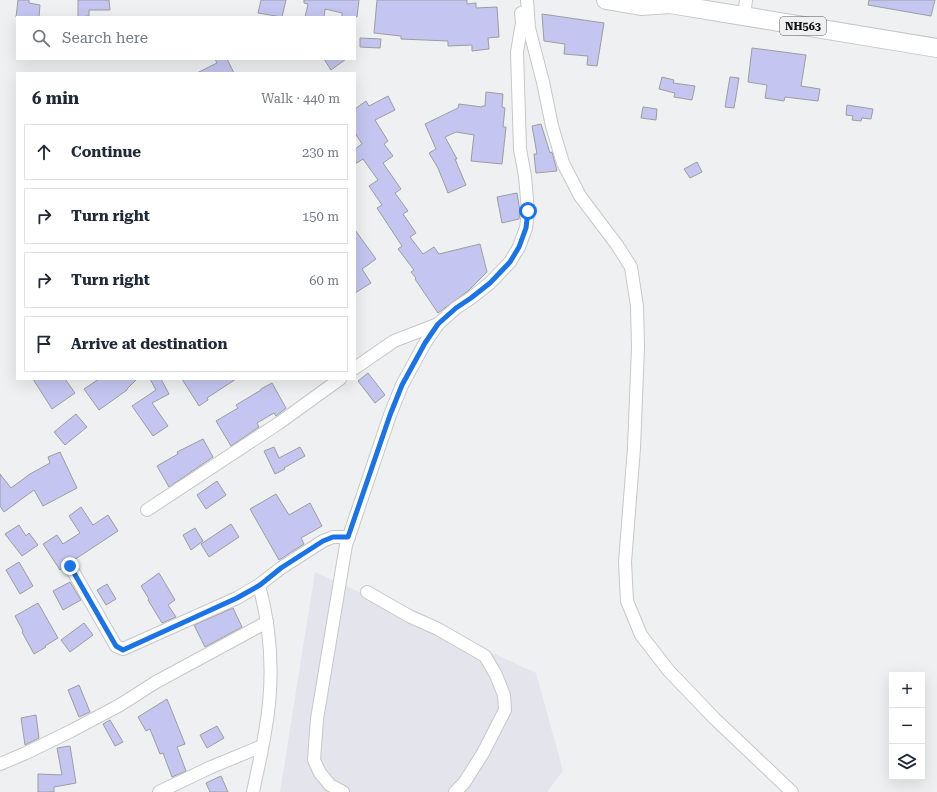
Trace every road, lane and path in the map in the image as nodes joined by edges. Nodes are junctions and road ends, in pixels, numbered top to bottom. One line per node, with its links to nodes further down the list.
1 (520, 0): 7 (street)
2 (526, 0): 22 (street)
3 (606, 0): 4 (highway, NH563)
4 (665, 2): 5 (highway, NH563)
5 (745, 8): 6 (highway, NH563)
6 (937, 48)
7 (438, 324): 8 (street); 11 (street)
8 (356, 367)
9 (339, 380): 10 (street)
10 (146, 510)
11 (348, 537): 13 (street); 20 (street)
12 (70, 566): 13 (street)
13 (260, 585): 15 (street)
14 (367, 592): 21 (street)
15 (267, 622): 16 (street); 17 (street)
16 (262, 746): 18 (street); 19 (street)
17 (0, 764)
18 (159, 792)
19 (253, 792)
20 (343, 792)
21 (455, 792)
22 (792, 792)

